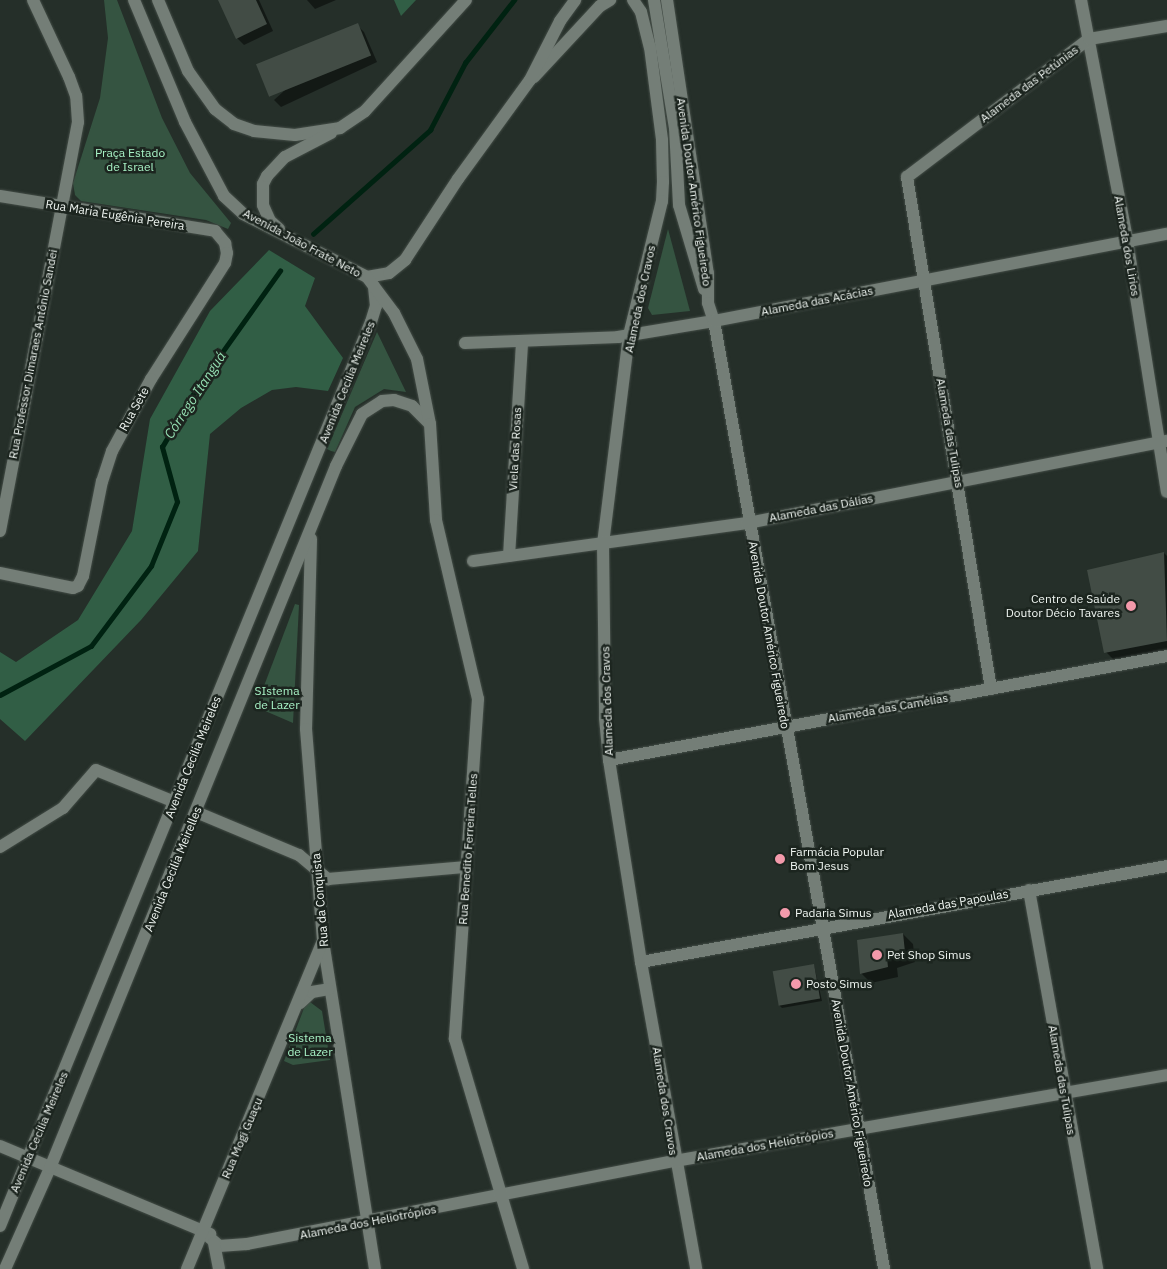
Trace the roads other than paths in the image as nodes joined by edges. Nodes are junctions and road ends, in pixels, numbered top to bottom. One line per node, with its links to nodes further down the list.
1 (33, 0): 17 (street, Rua Professor Dimaraes Antônio Sandei)
2 (134, 0): 21 (street, Avenida João Frate Neto)
3 (158, 0): 14 (street)
4 (466, 0): 14 (street)
5 (575, 0): 13 (street, Avenida João Frate Neto)
6 (610, 0): 13 (street)
7 (633, 0): 26 (street, Alameda dos Cravos)
8 (654, 0): 24 (street)
9 (668, 0): 24 (street, Avenida Doutor Américo Figueiredo)
10 (1081, 0): 12 (street, Alameda dos Lirios)
11 (1167, 26): 12 (street, Alameda das Petúnias)
12 (1089, 39): 15 (street, Alameda das Petúnias); 19 (street, Alameda dos Lirios)
13 (530, 80): 23 (street, Avenida João Frate Neto)
14 (340, 128): 21 (street)
15 (907, 177): 22 (street, Alameda das Tulipas)
16 (0, 196): 17 (street, Rua Maria Eugênia Pereira)
17 (60, 207): 20 (street, Rua Maria Eugênia Pereira); 37 (street, Rua Professor Dimaraes Antônio Sandei)
18 (1167, 234): 19 (street, Alameda das Acácias)
19 (1127, 240): 22 (street, Alameda das Acácias); 30 (street, Alameda dos Lirios)
20 (225, 243): 41 (street, Rua Sete)
21 (298, 243): 23 (street, Avenida João Frate Neto)
22 (923, 280): 25 (street, Alameda das Acácias); 33 (street, Alameda das Tulipas)
23 (370, 281): 29 (street, Rua Benedito Ferreira Telles); 31 (street, Avenida Cecília Meireles)
24 (708, 304): 25 (street, Avenida Doutor Américo Figueiredo)
25 (714, 321): 26 (street, Alameda das Acácias); 35 (street, Avenida Doutor Américo Figueiredo)
26 (629, 335): 27 (street, Alameda das Acácias); 38 (street, Alameda dos Cravos)
27 (522, 342): 28 (street, Alameda das Acácias); 39 (street, Viela das Rosas)
28 (465, 343)
29 (430, 424): 32 (street, Avenida Cecilia Meirelles); 50 (street, Rua Benedito Ferreira Telles)
30 (1163, 442): 33 (street, Alameda das Dálias); 34 (street, Alameda dos Lirios)
31 (316, 458): 32 (street); 46 (street, Avenida Cecília Meireles)
32 (336, 466): 36 (street, Avenida Cecilia Meirelles)
33 (958, 481): 35 (street, Alameda das Dálias); 43 (street, Alameda das Tulipas)
34 (1167, 492)
35 (748, 523): 38 (street, Alameda das Dálias); 44 (street, Avenida Doutor Américo Figueiredo)
36 (312, 528): 47 (street, Avenida Cecilia Meirelles); 51 (street, Rua da Conquista)
37 (0, 530)
38 (603, 544): 39 (street, Alameda das Dálias); 45 (street, Alameda dos Cravos)
39 (509, 556): 40 (street, Alameda das Dálias)
40 (473, 561)
41 (0, 573)
42 (1167, 656): 43 (street, Alameda das Camélias)
43 (991, 689): 44 (street, Alameda das Camélias)
44 (785, 727): 45 (street, Alameda das Camélias); 53 (street, Avenida Doutor Américo Figueiredo)
45 (609, 760): 55 (street, Alameda dos Cravos)
46 (174, 802): 48 (street); 62 (street, Avenida Cecília Meireles)
47 (196, 812): 51 (street); 64 (street, Avenida Cecilia Meirelles)
48 (0, 847)
49 (1167, 866): 52 (street, Alameda das Papoulas)
50 (466, 867): 51 (street); 65 (street, Rua Benedito Ferreira Telles)
51 (317, 869): 54 (street, Rua da Conquista)
52 (1029, 890): 53 (street, Alameda das Papoulas); 59 (street, Alameda das Tulipas)
53 (822, 926): 55 (street, Alameda das Papoulas); 60 (street, Avenida Doutor Américo Figueiredo)
54 (323, 942): 56 (street, Rua da Conquista); 57 (street, Rua Mogi Guaçu)
55 (641, 962): 63 (street, Alameda dos Cravos)
56 (329, 989): 57 (street, Rua Mogi Guaçu); 66 (street, Rua da Conquista)
57 (297, 1007): 68 (street, Rua Mogi Guaçu)
58 (1167, 1075): 59 (street, Alameda dos Heliotrópios)
59 (1063, 1093): 60 (street, Alameda dos Heliotrópios); 78 (street, Alameda das Tulipas)
60 (859, 1128): 63 (street, Alameda dos Heliotrópios); 77 (street, Avenida Doutor Américo Figueiredo)
61 (0, 1146): 62 (street, Alameda dos Heliotrópios)
62 (29, 1159): 64 (street, Alameda dos Heliotrópios); 67 (street, Avenida Cecília Meireles)
63 (675, 1161): 65 (street, Alameda dos Heliotrópios); 76 (street, Alameda dos Cravos)
64 (50, 1168): 68 (street, Alameda dos Heliotrópios); 71 (street, Avenida Cecilia Meirelles)
65 (500, 1195): 66 (street, Alameda dos Heliotrópios); 75 (street, Rua Benedito Ferreira Telles)
66 (366, 1224): 70 (street, Alameda dos Heliotrópios); 74 (street, Rua da Conquista)
67 (0, 1226)
68 (202, 1231): 69 (street, Alameda dos Heliotrópios); 70 (street, Alameda dos Heliotrópios); 72 (street, Rua Mogi Guaçu)
69 (214, 1243): 70 (street, Alameda dos Heliotrópios); 73 (street)
70 (247, 1244)
71 (5, 1269)
72 (187, 1269)
73 (219, 1269)
74 (375, 1269)
75 (523, 1269)
76 (696, 1269)
77 (884, 1269)
78 (1097, 1269)

